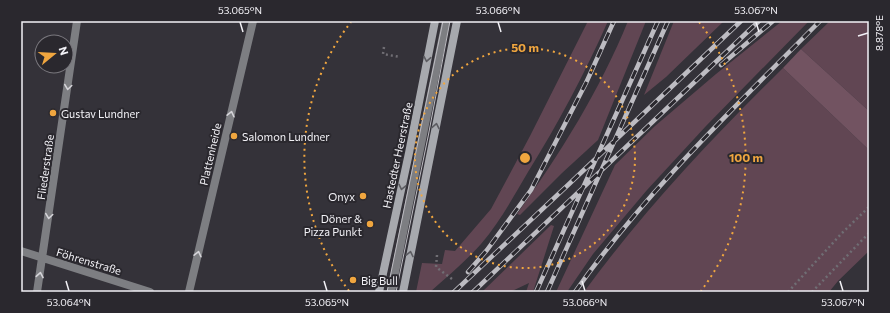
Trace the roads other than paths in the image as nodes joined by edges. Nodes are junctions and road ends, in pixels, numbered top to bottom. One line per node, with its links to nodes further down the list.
1 (77, 21): 7 (street, Fliederstraße, one-way to 7)
2 (253, 21): 10 (street, Plattenheide, one-way to 2)
3 (435, 21): 11 (main road, Hastedter Heerstraße, one-way to 11)
4 (446, 21): 12 (street)
5 (457, 21): 13 (main road, one-way to 5)
6 (21, 251): 7 (street, Föhrenstraße)
7 (42, 258): 8 (street, Fliederstraße, one-way to 7); 9 (street, Föhrenstraße)
8 (36, 292)
9 (150, 292)
10 (189, 292)
11 (379, 292)
12 (392, 292)
13 (403, 292)

